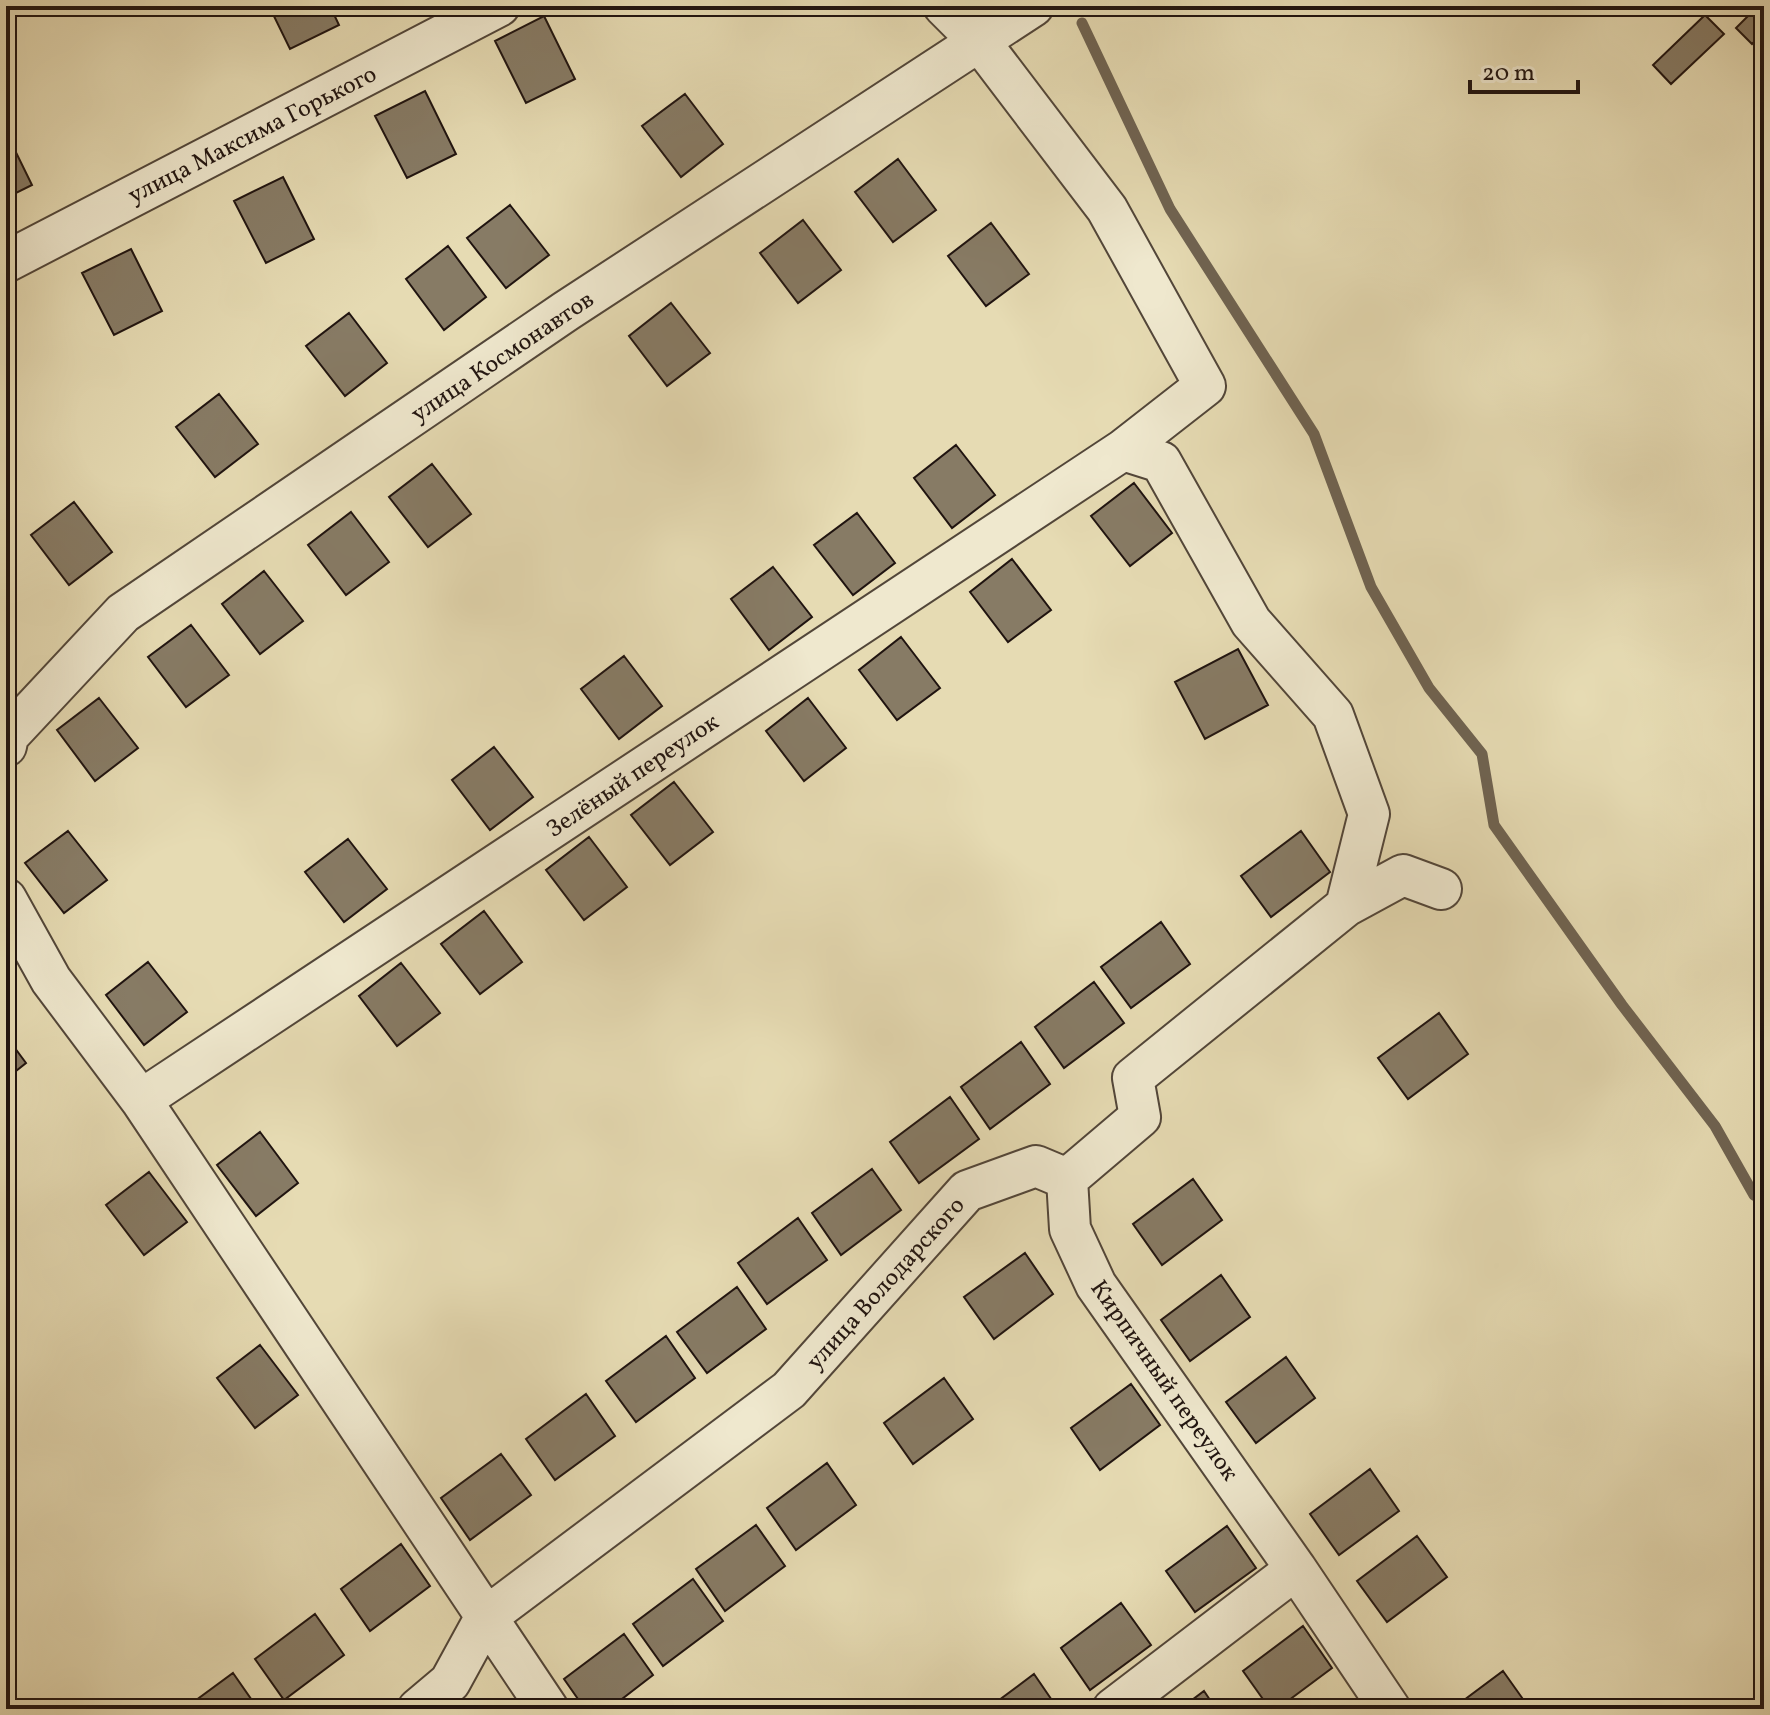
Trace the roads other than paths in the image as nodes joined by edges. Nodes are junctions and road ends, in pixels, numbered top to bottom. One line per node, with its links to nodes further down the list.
1 (499, 6): 5 (street, улица Максима Горького)
2 (944, 6): 4 (street)
3 (1033, 6): 4 (street, улица Космонавтов)
4 (980, 42): 6 (street, Зелёный переулок); 7 (street, улица Космонавтов)
5 (6, 262)
6 (1123, 450): 10 (street); 11 (street, Зелёный переулок)
7 (6, 746)
8 (1441, 889): 10 (street)
9 (6, 899): 11 (street)
10 (1346, 906): 12 (street)
11 (141, 1100): 14 (street)
12 (1067, 1179): 13 (street, Кирпичный переулок); 14 (street, улица Володарского)
13 (1296, 1569): 17 (street); 18 (street, Кирпичный переулок)
14 (485, 1618): 15 (street, улица Володарского); 16 (street)
15 (418, 1709)
16 (548, 1709)
17 (1113, 1709)
18 (1390, 1709)

